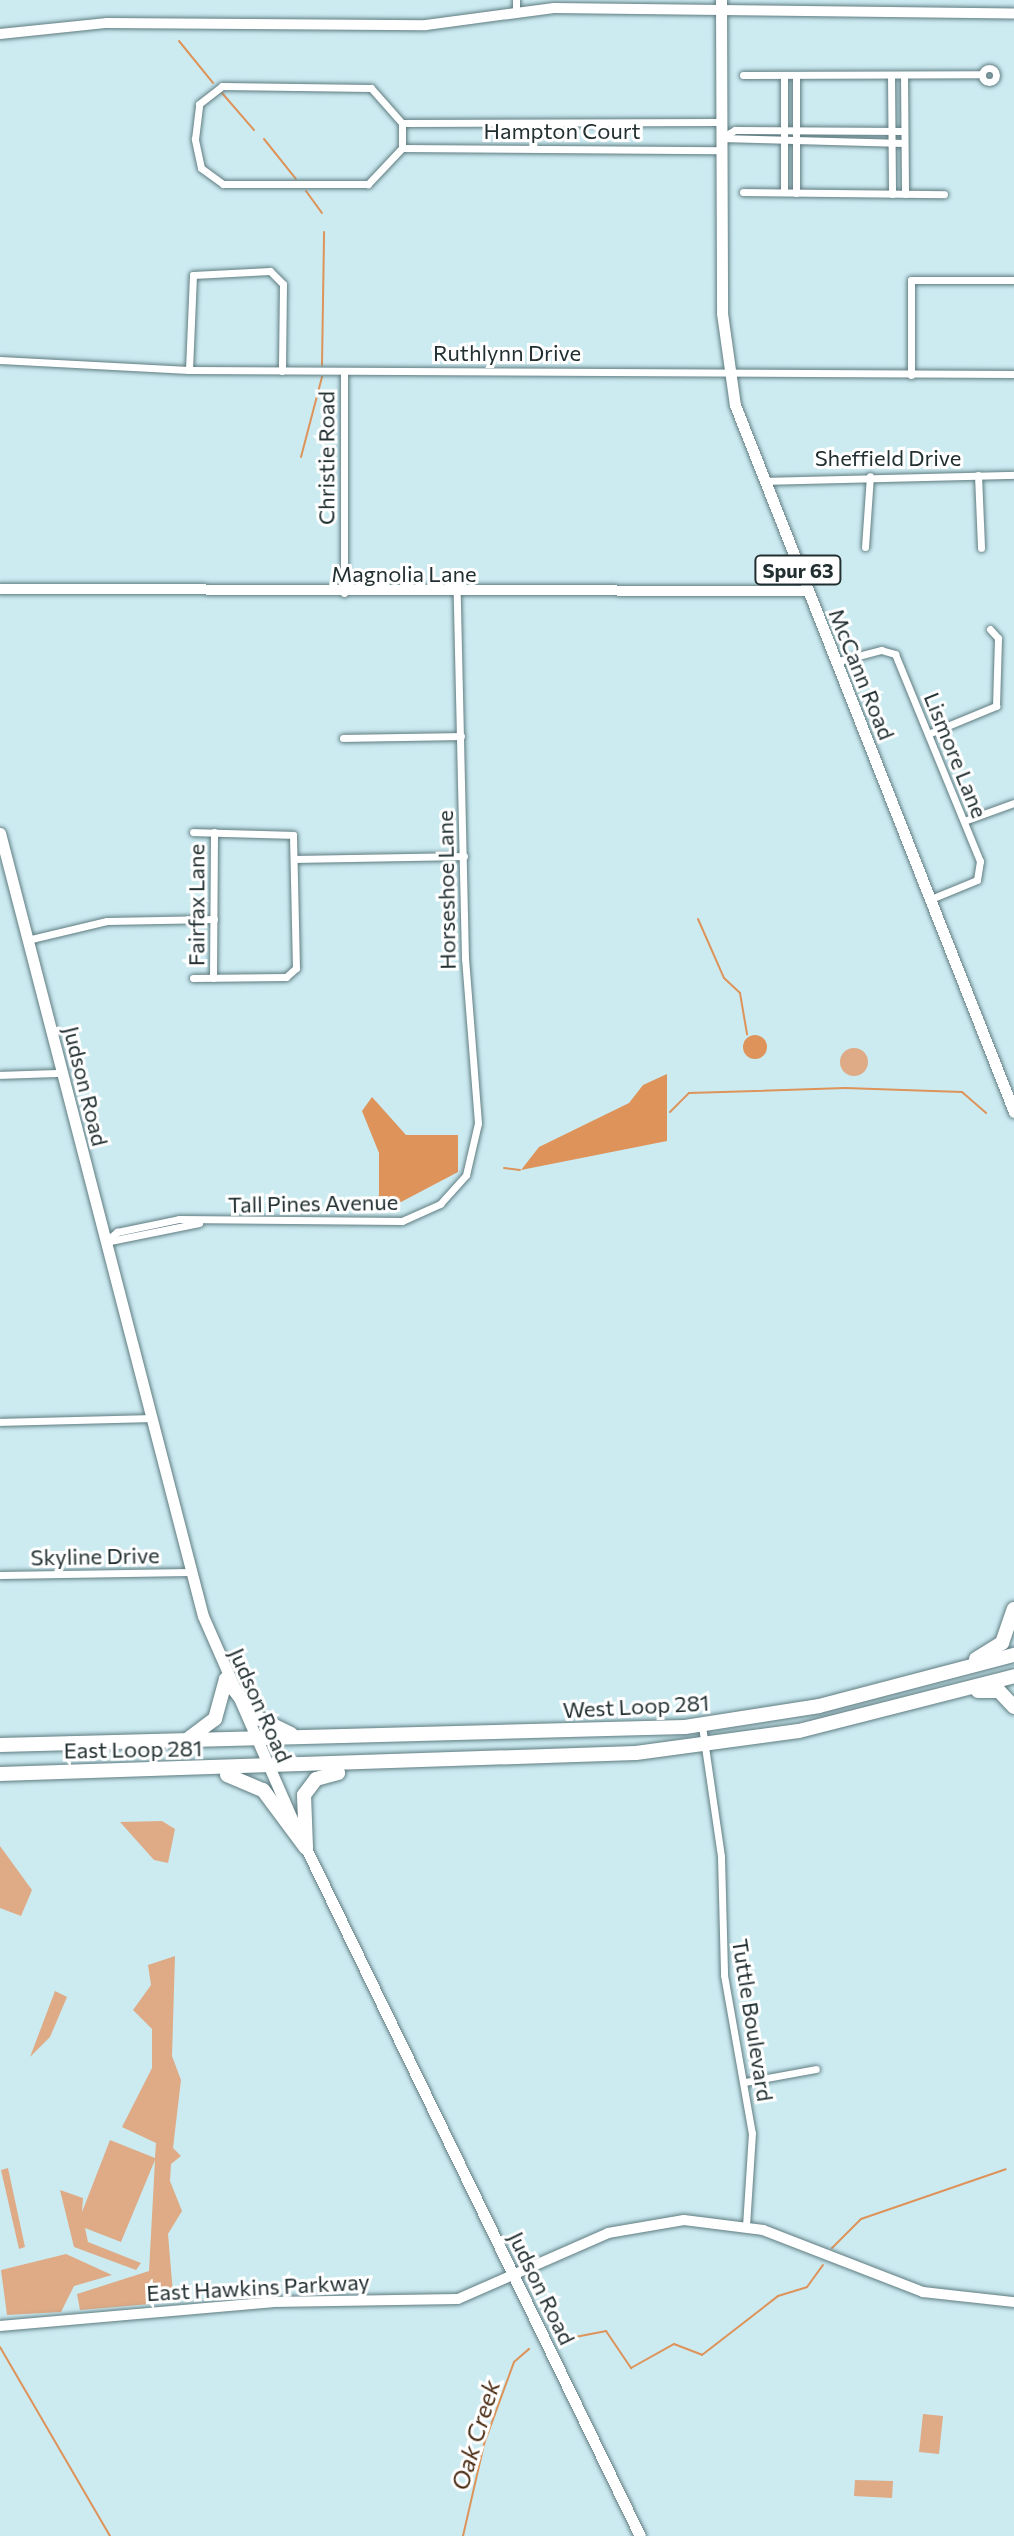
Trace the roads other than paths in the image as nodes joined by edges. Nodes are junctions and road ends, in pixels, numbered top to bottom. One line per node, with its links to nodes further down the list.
1 (721, 0): 4 (main road, McCann Road / Spur 63)
2 (516, 6): 4 (main road); 5 (main road)
3 (1014, 14): 4 (main road)
4 (721, 15): 12 (main road, McCann Road / Spur 63)
5 (0, 34)
6 (982, 74): 11 (street)
7 (743, 75): 8 (street)
8 (784, 75): 9 (street); 15 (street)
9 (796, 75): 10 (street); 16 (street)
10 (891, 75): 11 (street); 17 (street)
11 (904, 75): 18 (street)
12 (721, 122): 13 (street, Hampton Court); 23 (main road, McCann Road / Spur 63)
13 (402, 123): 25 (street); 25 (street)
14 (759, 131): 15 (street); 23 (street); 24 (street)
15 (784, 131): 16 (street); 19 (street)
16 (796, 131): 17 (street); 20 (street)
17 (891, 131): 18 (street); 21 (street)
18 (904, 131): 22 (street)
19 (784, 143): 20 (street); 24 (street); 27 (street)
20 (796, 143): 21 (street); 28 (street)
21 (891, 143): 22 (street); 29 (street)
22 (904, 143): 30 (street)
23 (721, 144): 24 (street); 25 (street, Hampton Court); 37 (main road, McCann Road / Spur 63)
24 (759, 144)
25 (402, 148)
26 (743, 192): 27 (street)
27 (784, 192): 28 (street)
28 (796, 193): 29 (street)
29 (892, 194): 30 (street)
30 (905, 194): 31 (street)
31 (944, 194)
32 (1014, 280): 39 (street)
33 (0, 360): 34 (street, Ruthlynn Drive)
34 (189, 370): 35 (street, Ruthlynn Drive); 35 (street)
35 (282, 371): 36 (street, Ruthlynn Drive)
36 (344, 371): 37 (street, Ruthlynn Drive); 48 (street, Christie Road)
37 (729, 372): 39 (street, Ruthlynn Drive); 43 (main road, McCann Road / Spur 63)
38 (1014, 374): 39 (street, Ruthlynn Drive)
39 (911, 375)
40 (978, 475): 41 (street, Sheffield Drive); 42 (street, Sheffield Drive); 45 (street)
41 (1014, 475)
42 (870, 476): 43 (street, Sheffield Drive); 44 (street)
43 (762, 482): 47 (main road, McCann Road / Spur 63)
44 (865, 547)
45 (981, 548)
46 (0, 589): 48 (main road, Magnolia Lane)
47 (807, 591): 49 (main road, Magnolia Lane); 51 (main road, McCann Road / Spur 63)
48 (344, 593): 49 (main road, Magnolia Lane)
49 (457, 594): 53 (street, Horseshoe Lane)
50 (990, 629): 52 (street)
51 (835, 662): 52 (street, Lismore Lane); 62 (main road, McCann Road / Spur 63)
52 (928, 734): 56 (street, Lismore Lane)
53 (461, 736): 54 (street); 60 (street, Horseshoe Lane)
54 (343, 738)
55 (1014, 803): 56 (street)
56 (964, 821): 62 (street, Lismore Lane)
57 (193, 832): 58 (street)
58 (214, 832): 61 (street); 63 (street, Fairfax Lane)
59 (0, 833): 64 (main road, Judson Road)
60 (464, 856): 61 (street); 70 (street, Horseshoe Lane)
61 (296, 859): 66 (street)
62 (931, 899): 69 (main road, McCann Road / Spur 63)
63 (214, 919): 64 (street); 66 (street, Fairfax Lane)
64 (27, 940): 67 (main road, Judson Road)
65 (193, 978): 66 (street)
66 (213, 978)
67 (61, 1073): 68 (street); 71 (main road, Judson Road)
68 (0, 1075)
69 (1014, 1112)
70 (462, 1181): 71 (street, Tall Pines Avenue)
71 (105, 1242): 72 (main road, Judson Road)
72 (150, 1418): 73 (street); 74 (main road, Judson Road)
73 (0, 1422)
74 (190, 1572): 75 (street, Skyline Drive); 80 (main road, Judson Road)
75 (0, 1575)
76 (1014, 1609): 78 (highway)
77 (1014, 1655): 78 (highway, West Loop 281)
78 (951, 1672): 83 (highway, West Loop 281)
79 (1014, 1676): 81 (highway, West Loop 281)
80 (226, 1679): 85 (highway); 86 (main road, Judson Road); 87 (highway)
81 (954, 1692): 82 (highway); 90 (highway, West Loop 281)
82 (1014, 1707)
83 (702, 1726): 84 (highway, West Loop 281); 90 (street, Tuttle Boulevard)
84 (529, 1733): 85 (highway, West Loop 281); 92 (highway)
85 (307, 1738): 86 (highway, West Loop 281)
86 (252, 1739): 87 (highway, East Loop 281); 94 (main road, Judson Road)
87 (185, 1740): 88 (highway, East Loop 281)
88 (32, 1744): 89 (highway, East Loop 281); 91 (highway)
89 (0, 1745)
90 (705, 1746): 92 (highway, West Loop 281); 99 (street, Tuttle Boulevard)
91 (0, 1753)
92 (501, 1763): 93 (highway, West Loop 281)
93 (377, 1765): 94 (highway, West Loop 281); 97 (highway)
94 (267, 1768): 95 (highway, East Loop 281); 97 (main road, Judson Road)
95 (199, 1770): 96 (highway, East Loop 281); 97 (highway)
96 (0, 1774)
97 (306, 1848): 101 (main road, Judson Road)
98 (816, 2069): 99 (street)
99 (745, 2082): 100 (street, Tuttle Boulevard)
100 (746, 2226): 101 (main road, East Hawkins Parkway); 102 (main road, East Hawkins Parkway)
101 (515, 2279): 103 (main road, East Hawkins Parkway); 104 (main road, Judson Road)
102 (1014, 2302)
103 (0, 2326)
104 (640, 2536)

